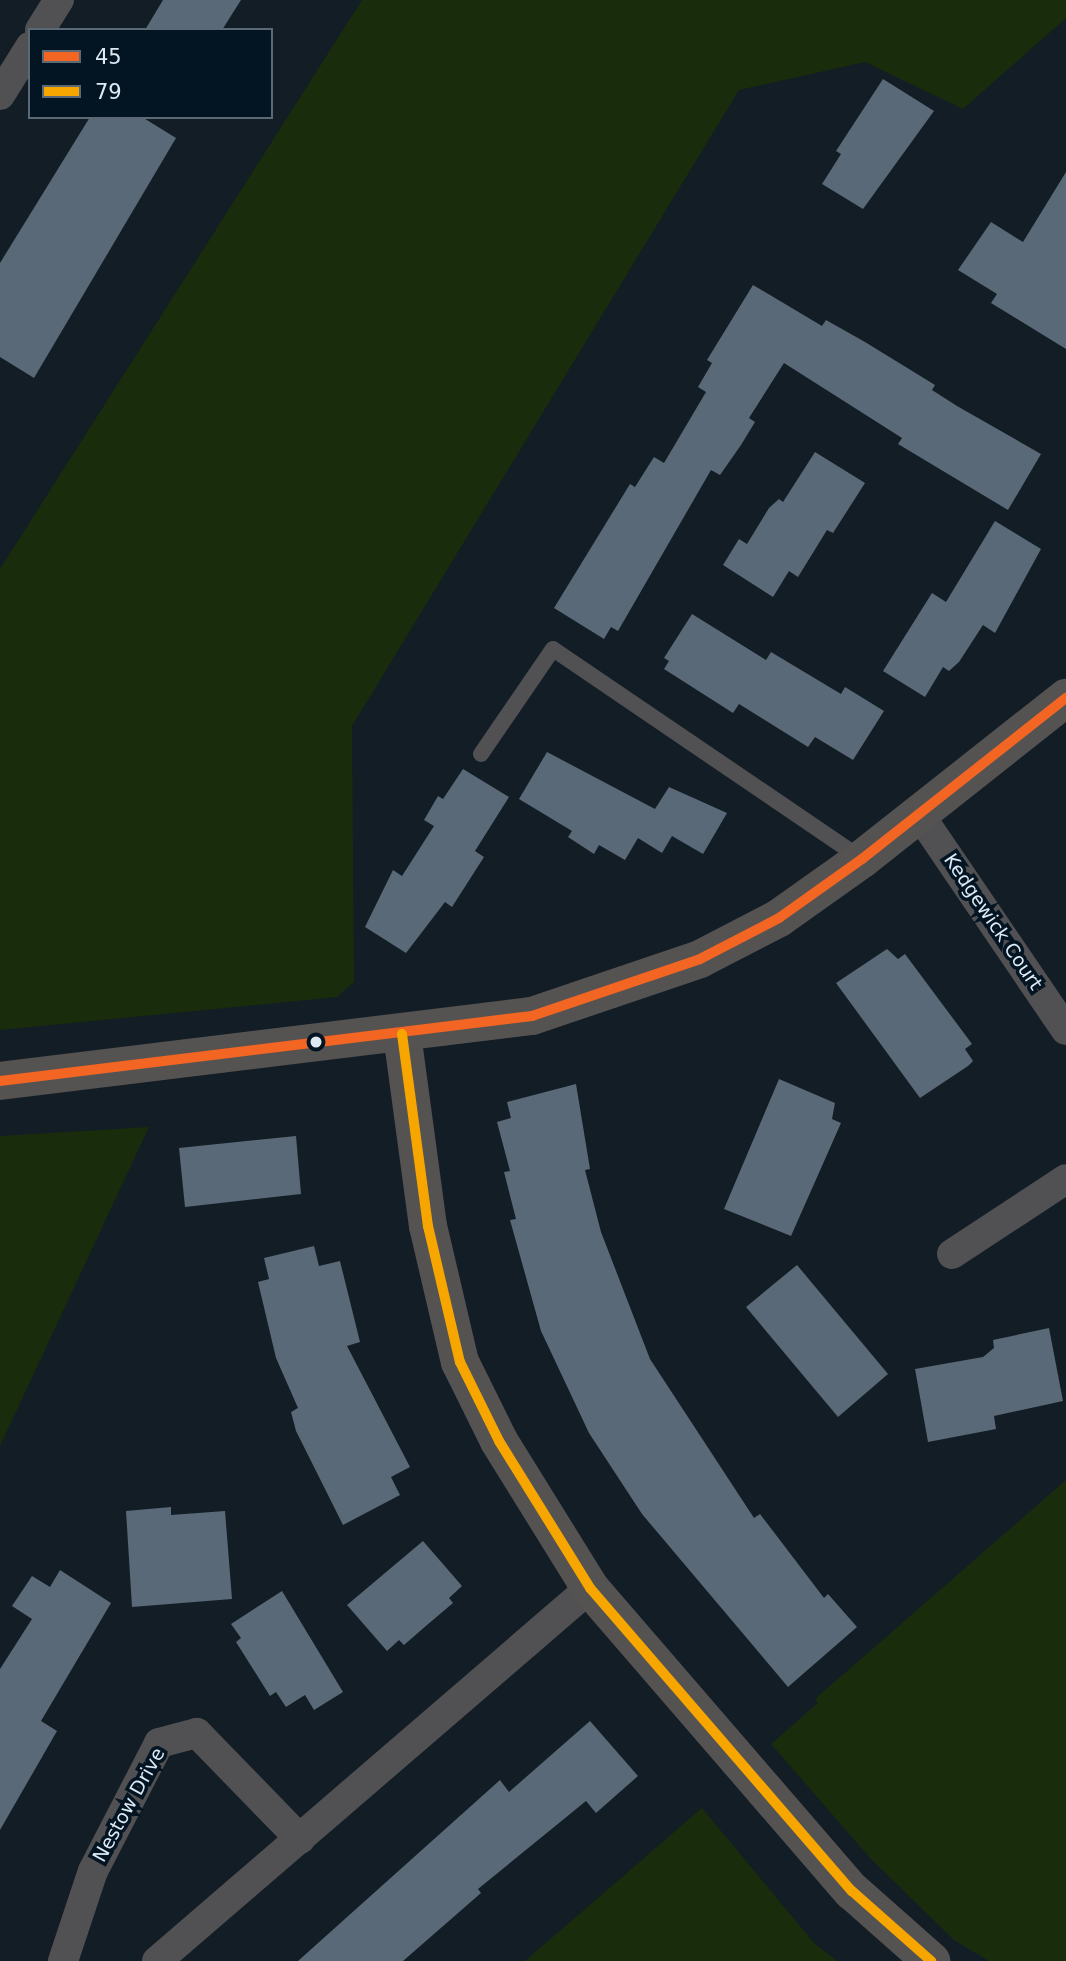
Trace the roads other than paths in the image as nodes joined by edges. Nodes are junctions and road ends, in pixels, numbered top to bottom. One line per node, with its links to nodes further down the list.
1 (59, 0): 2 (street)
2 (41, 28)
3 (28, 50): 4 (street)
4 (0, 95)
5 (1066, 698): 7 (street)
6 (481, 754): 8 (lane)
7 (919, 814): 8 (street); 9 (street, Kedgewick Court)
8 (863, 859): 10 (street)
9 (1066, 1030)
10 (402, 1034): 11 (street); 14 (street)
11 (0, 1081)
12 (1066, 1179): 13 (street)
13 (952, 1254)
14 (590, 1588): 15 (street); 18 (street)
15 (300, 1839): 16 (street, Nestow Drive); 17 (street)
16 (63, 1961)
17 (157, 1961)
18 (931, 1961)

